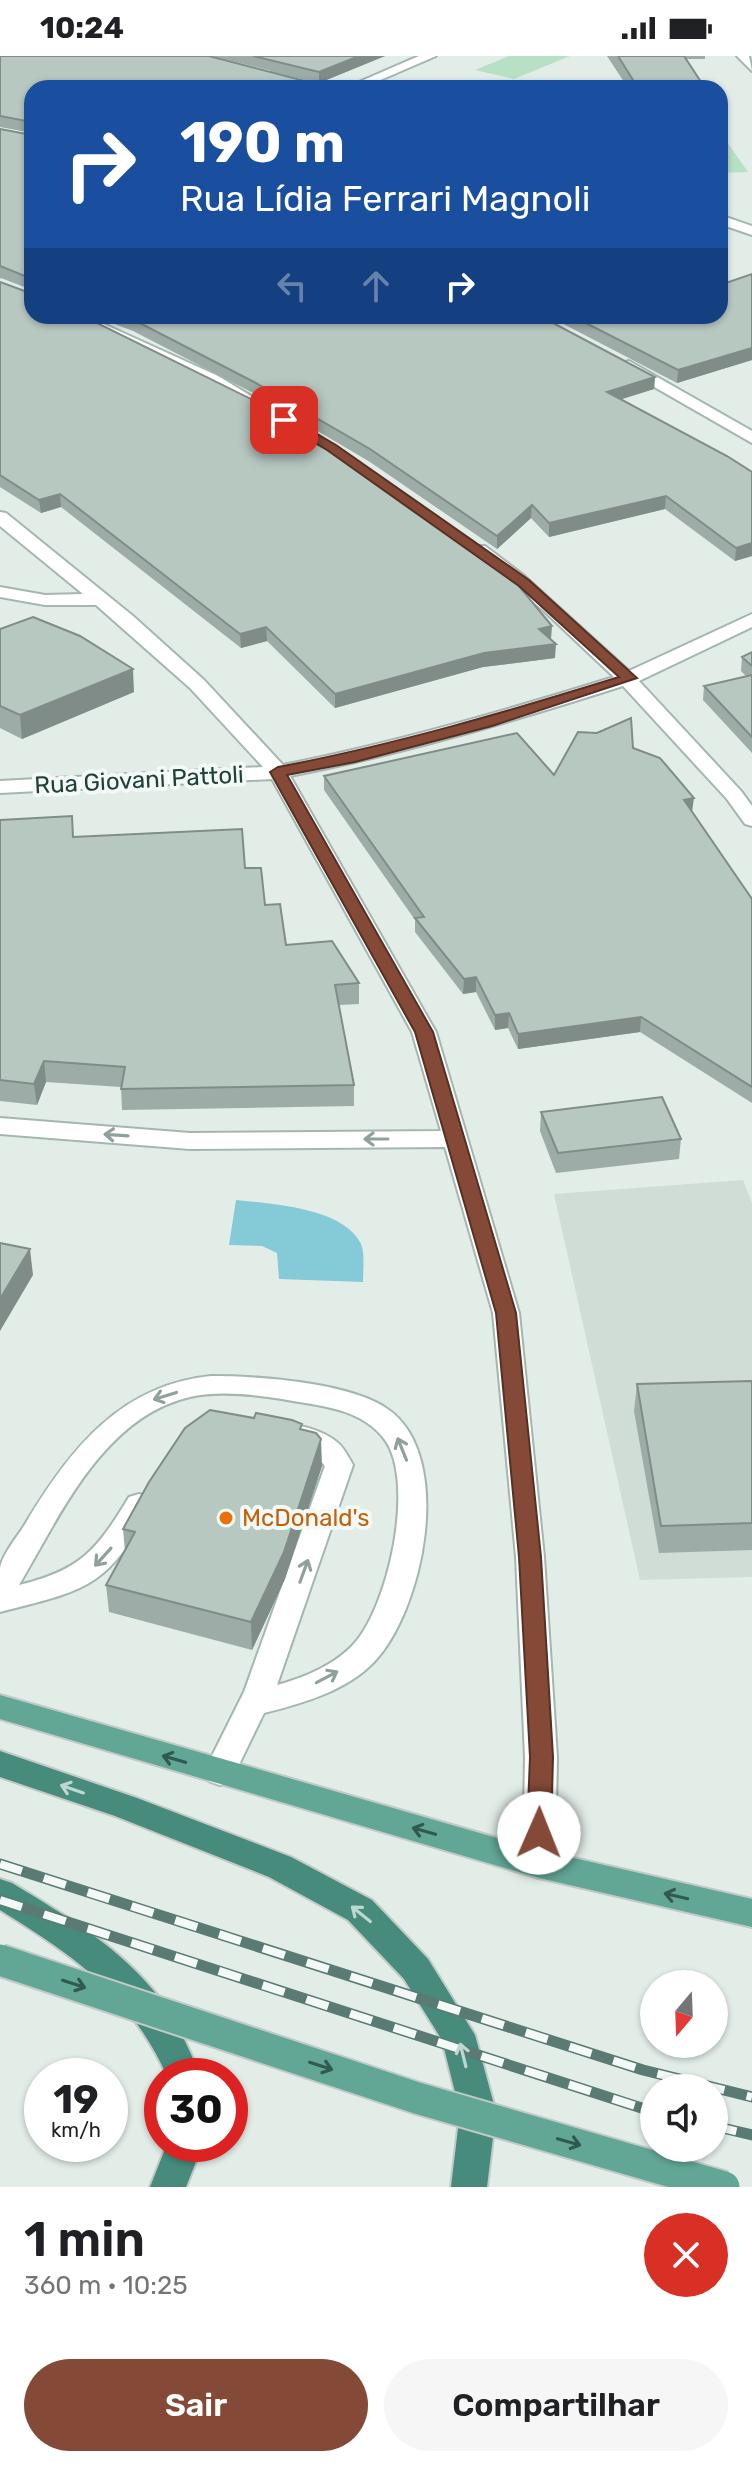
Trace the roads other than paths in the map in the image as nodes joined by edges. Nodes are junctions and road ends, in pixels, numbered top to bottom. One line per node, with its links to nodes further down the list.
1 (430, 56): 6 (street)
2 (743, 56): 3 (street)
3 (752, 67)
4 (260, 73): 5 (street)
5 (288, 80)
6 (371, 80)
7 (728, 222): 8 (street)
8 (752, 231)
9 (92, 324): 11 (street)
10 (614, 358): 12 (street)
11 (279, 417)
12 (752, 438)
13 (0, 517): 16 (street)
14 (461, 538): 18 (street)
15 (0, 592): 16 (street)
16 (101, 599): 19 (street)
17 (752, 620): 18 (street, Rua Giovani Pattoli)
18 (629, 678): 19 (street, Rua Giovani Pattoli); 21 (street)
19 (278, 772): 20 (street, Rua Giovani Pattoli); 23 (street)
20 (0, 787)
21 (752, 820)
22 (0, 1126): 23 (street, one-way to 22)
23 (454, 1139): 32 (street)
24 (267, 1429): 28 (street, one-way to 24)
25 (152, 1482): 27 (street, one-way to 27)
26 (0, 1591): 28 (street, one-way to 26)
27 (0, 1601)
28 (254, 1703): 31 (street)
29 (0, 1707): 31 (main road, one-way to 29)
30 (0, 1764): 39 (highway, one-way to 30)
31 (220, 1772): 32 (main road, one-way to 31)
32 (539, 1864): 34 (main road, one-way to 32)
33 (0, 1893): 36 (highway)
34 (752, 1913)
35 (0, 1960): 40 (main road, one-way to 40, bridge)
36 (176, 2058)
37 (178, 2162): 38 (highway)
38 (168, 2187)
39 (469, 2187)
40 (724, 2187)

